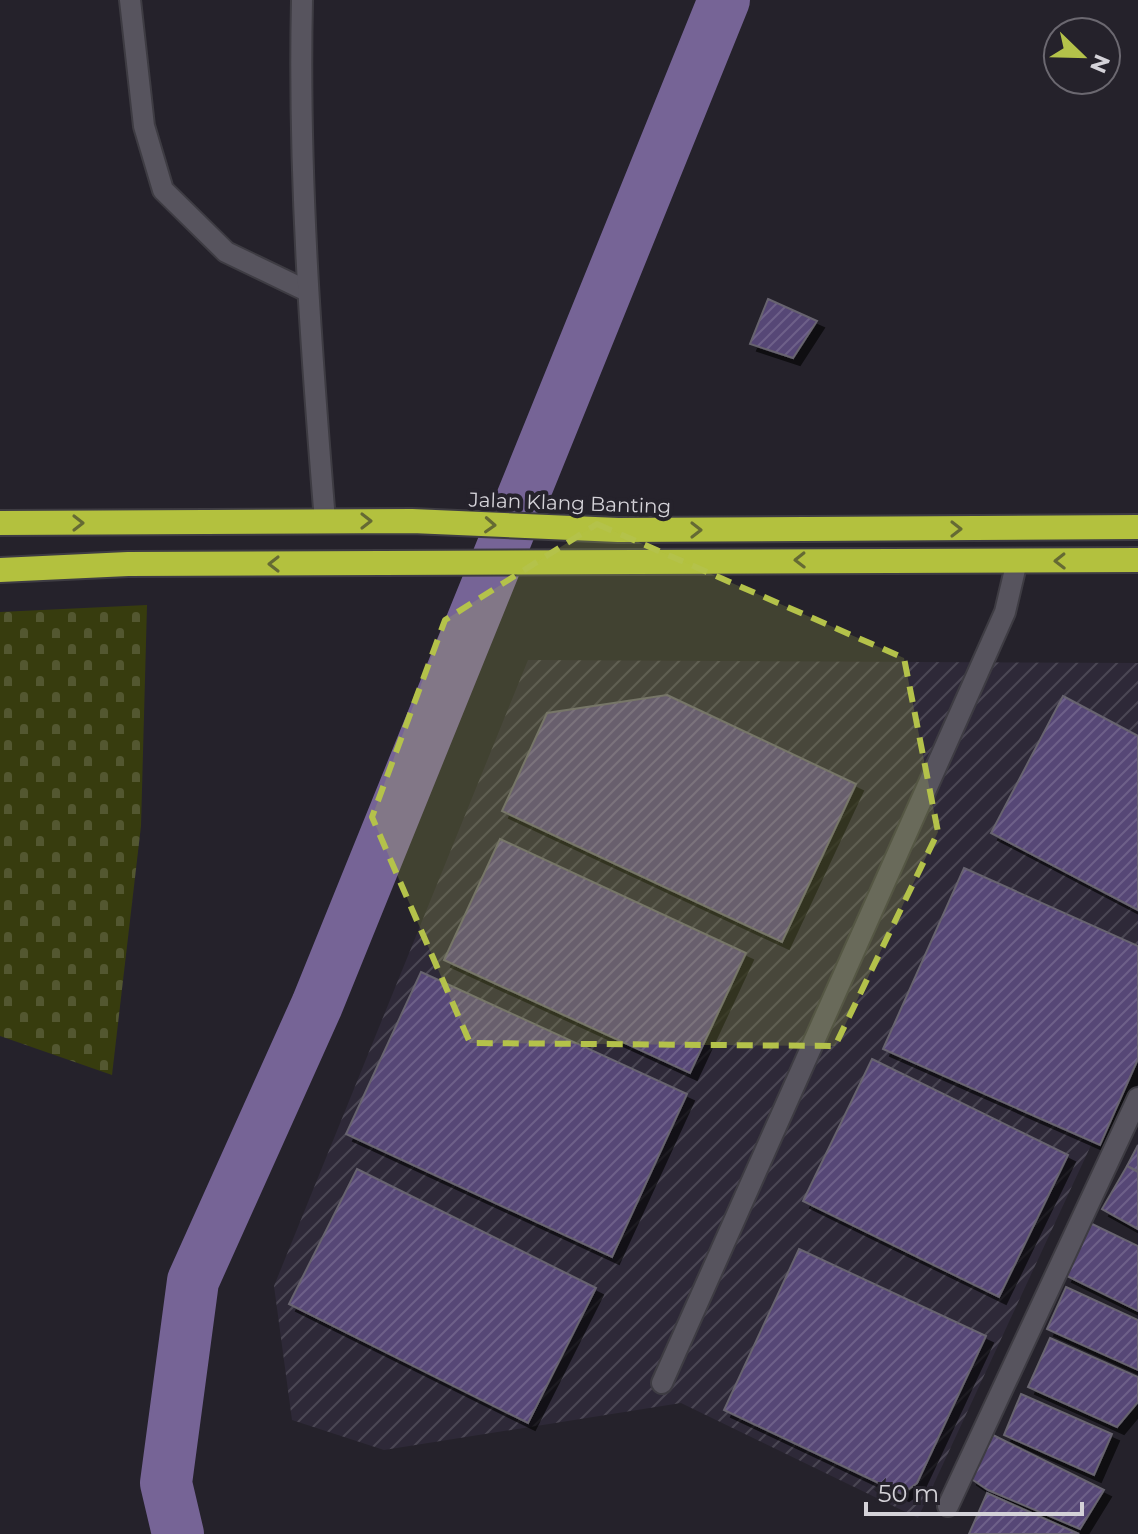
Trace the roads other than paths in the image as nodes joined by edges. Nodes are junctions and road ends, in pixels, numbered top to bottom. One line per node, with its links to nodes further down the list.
1 (130, 0): 3 (street)
2 (302, 0): 3 (street)
3 (307, 291): 4 (street)
4 (325, 521): 5 (highway, Jalan Klang Banting, one-way to 4); 6 (highway, Jalan Klang Banting, one-way to 6)
5 (0, 523)
6 (1138, 527)
7 (1138, 560): 8 (highway, one-way to 8)
8 (1017, 561): 9 (highway, one-way to 9); 11 (street)
9 (0, 570)
10 (1138, 1098): 12 (street)
11 (662, 1383)
12 (948, 1506)

